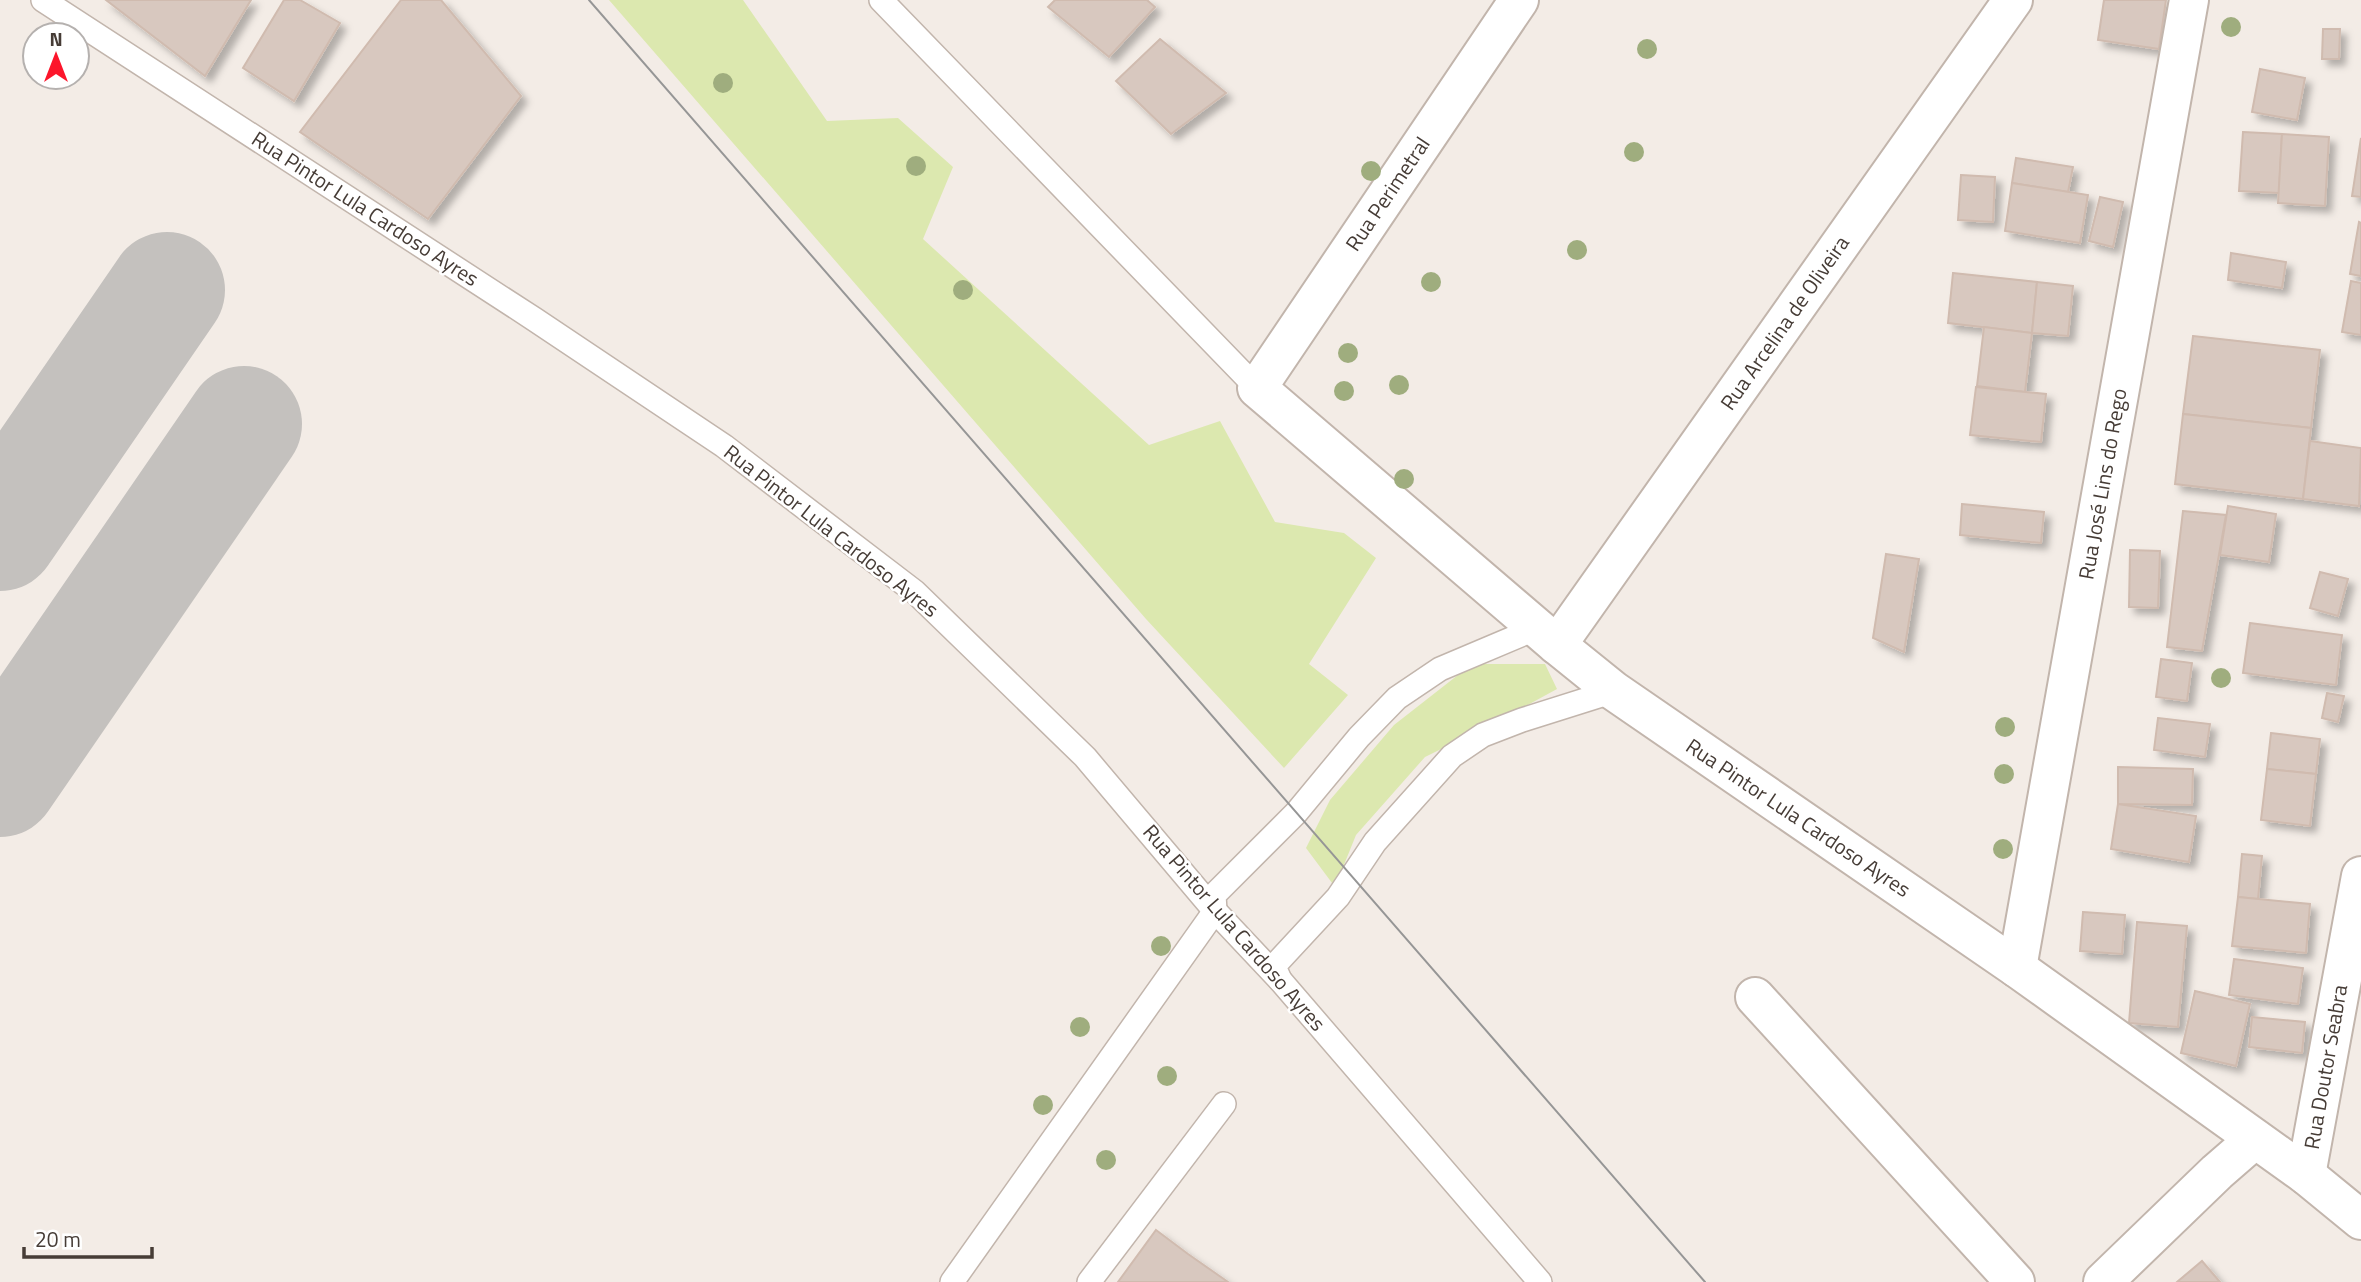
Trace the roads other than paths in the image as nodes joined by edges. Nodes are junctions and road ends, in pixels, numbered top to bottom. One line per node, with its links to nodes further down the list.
1 (43, 0): 10 (lane, Rua Pintor Lula Cardoso Ayres)
2 (881, 0): 6 (lane)
3 (1519, 0): 6 (street, Rua Perimetral)
4 (2013, 0): 7 (street, Rua Arcelina de Oliveira)
5 (2189, 0): 11 (street, Rua José Lins do Rego)
6 (1257, 388): 7 (street, Rua Pintor Lula Cardoso Ayres)
7 (1547, 636): 8 (street, Rua Pintor Lula Cardoso Ayres); 10 (lane)
8 (1614, 691): 11 (street, Rua Pintor Lula Cardoso Ayres); 12 (lane)
9 (2361, 876): 16 (street, Rua Doutor Seabra)
10 (1215, 911): 12 (lane, Rua Pintor Lula Cardoso Ayres); 18 (lane)
11 (2017, 968): 15 (street, Rua Pintor Lula Cardoso Ayres)
12 (1280, 980): 20 (lane, Rua Pintor Lula Cardoso Ayres)
13 (1755, 998): 21 (street)
14 (1224, 1104): 19 (lane)
15 (2255, 1139): 16 (street, Rua Pintor Lula Cardoso Ayres); 22 (street)
16 (2306, 1175): 17 (street, Rua Pintor Lula Cardoso Ayres)
17 (2361, 1220)
18 (952, 1282)
19 (1088, 1282)
20 (1540, 1282)
21 (2015, 1282)
22 (2103, 1282)

